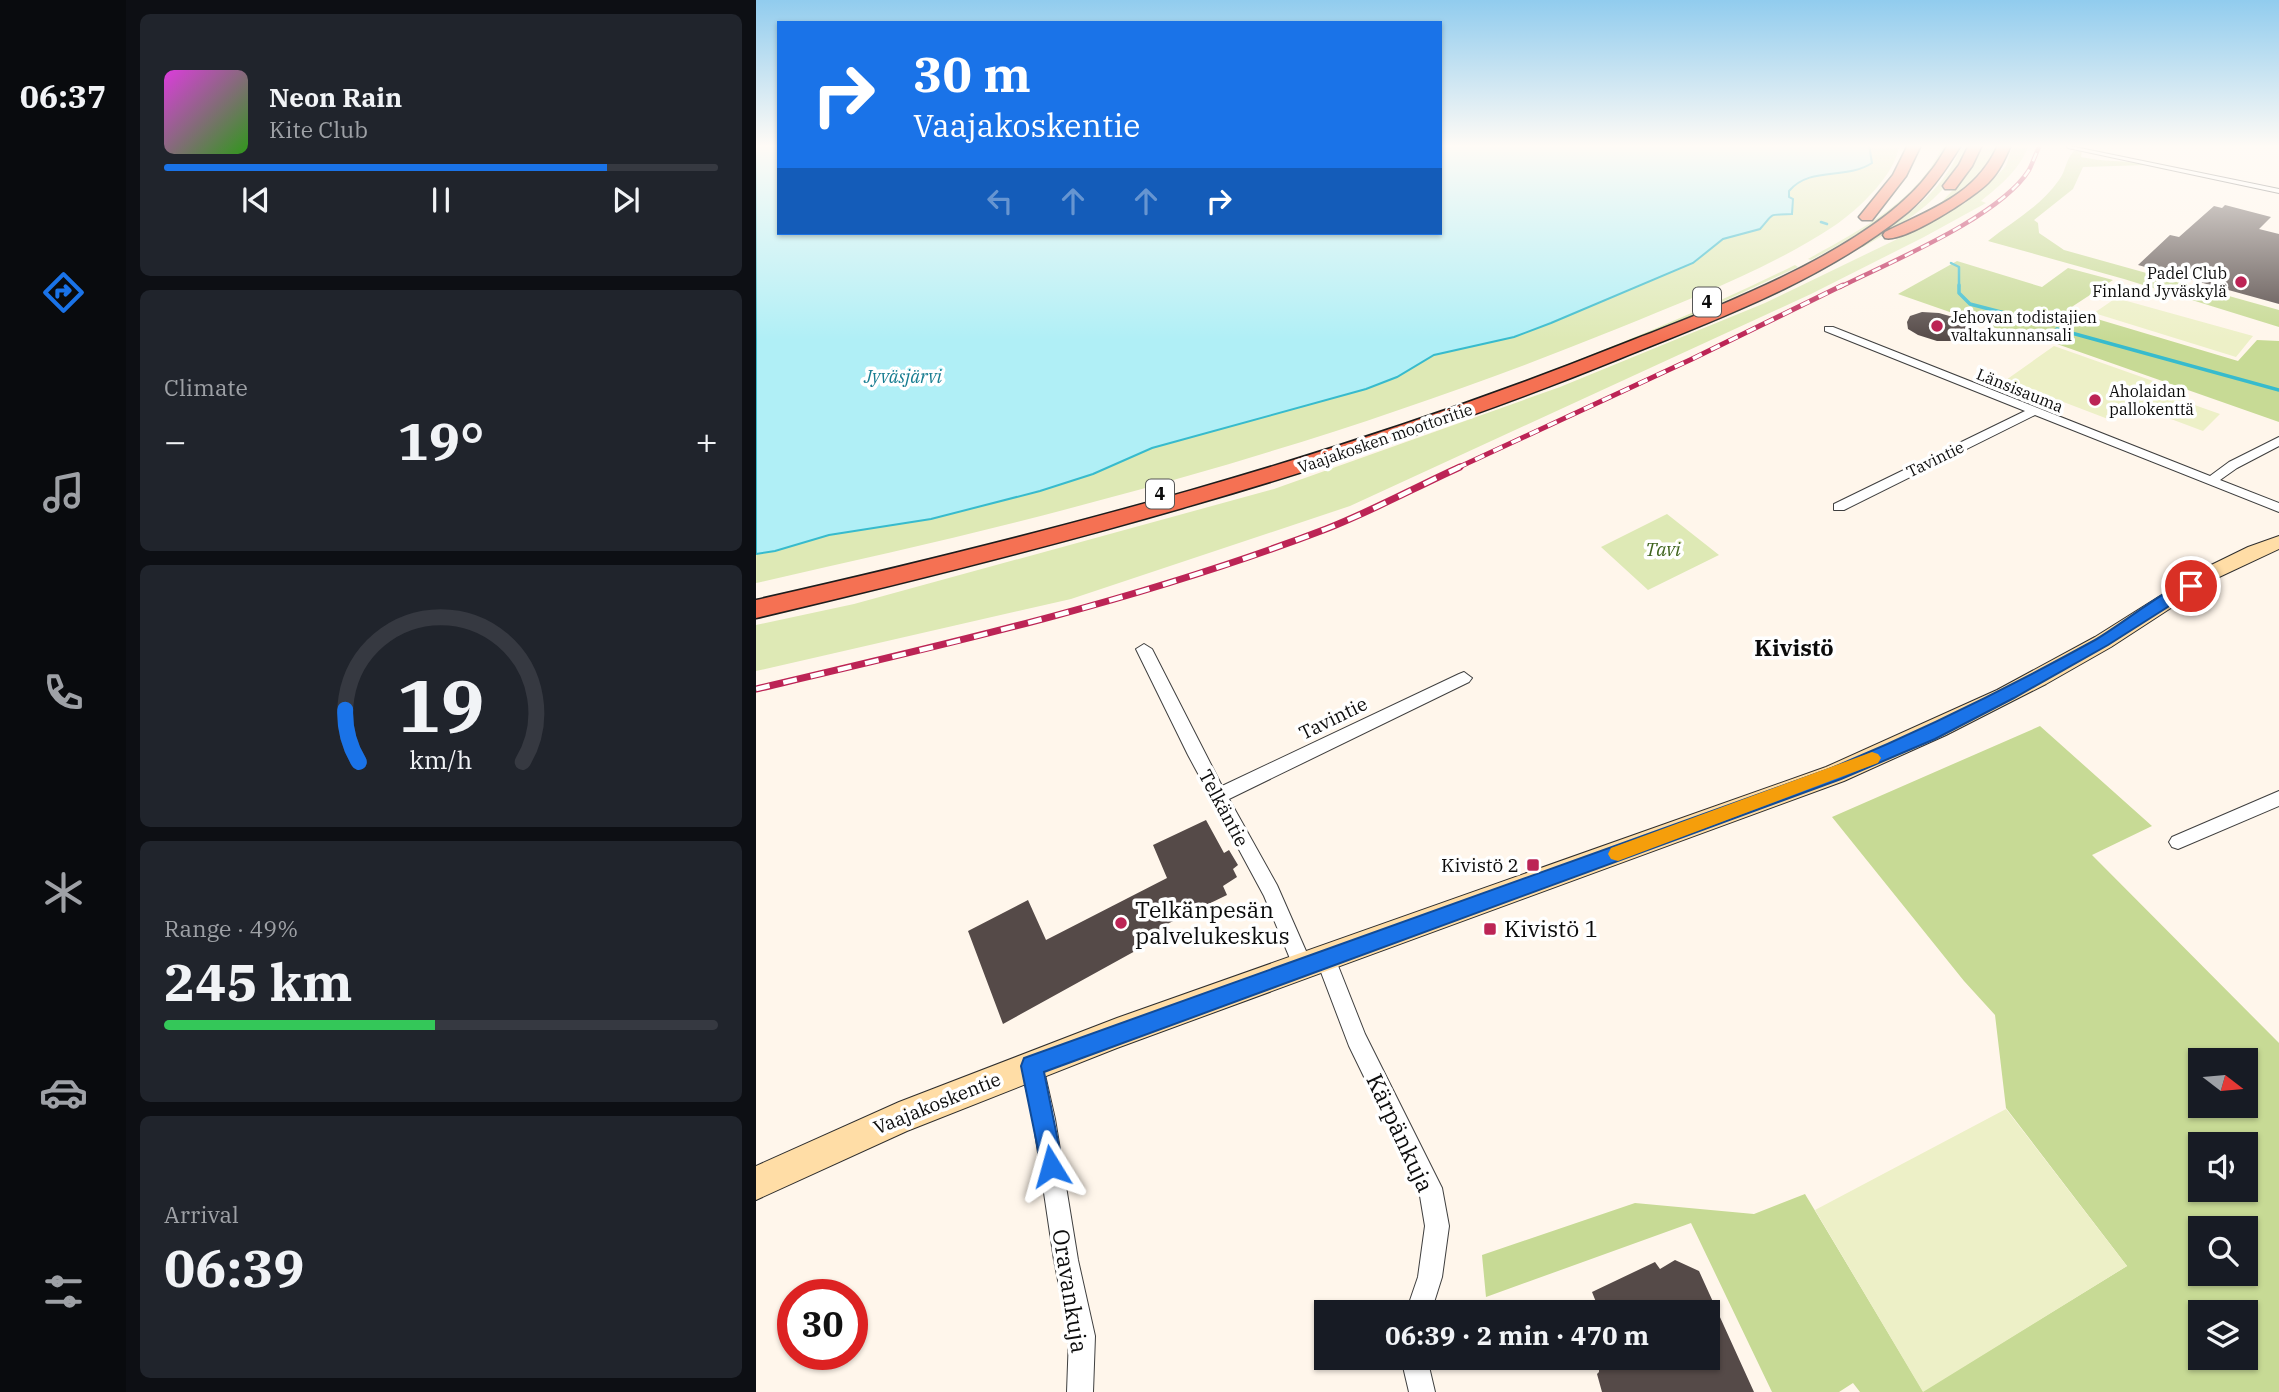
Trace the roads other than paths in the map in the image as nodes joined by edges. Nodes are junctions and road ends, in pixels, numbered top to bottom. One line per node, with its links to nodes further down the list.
1 (1872, 210): 6 (highway, 4)
2 (1874, 210): 6 (highway, Vaajakosken moottoritie)
3 (1901, 210): 8 (highway, Vaajakosken moottoritie)
4 (1928, 210): 7 (highway)
5 (1942, 210): 7 (highway, 4)
6 (1867, 216): 16 (highway, Vaajakosken moottoritie / 4)
7 (1920, 219): 8 (highway, 4)
8 (1774, 287): 17 (highway, Vaajakosken moottoritie / 4)
9 (1829, 329): 10 (street, Länsisauma)
10 (2032, 412): 12 (street, Länsisauma); 13 (street, Tavintie)
11 (2279, 441): 12 (street)
12 (2211, 481): 14 (street, Länsisauma)
13 (1839, 507)
14 (2279, 508)
15 (2279, 542): 23 (main road, Vaajakoskentie)
16 (756, 594)
17 (756, 608)
18 (1144, 649): 20 (street, Telkäntie)
19 (1464, 678): 20 (street, Tavintie)
20 (1220, 795): 23 (street, Telkäntie)
21 (2279, 798): 22 (street)
22 (2178, 842)
23 (1314, 963): 24 (main road, Vaajakoskentie); 26 (street, Kärpänkuja)
24 (1032, 1066): 25 (main road, Vaajakoskentie); 28 (street, Oravankuja)
25 (756, 1183)
26 (1423, 1300)
27 (1417, 1370): 29 (street)
28 (1080, 1392)
29 (1422, 1392)

